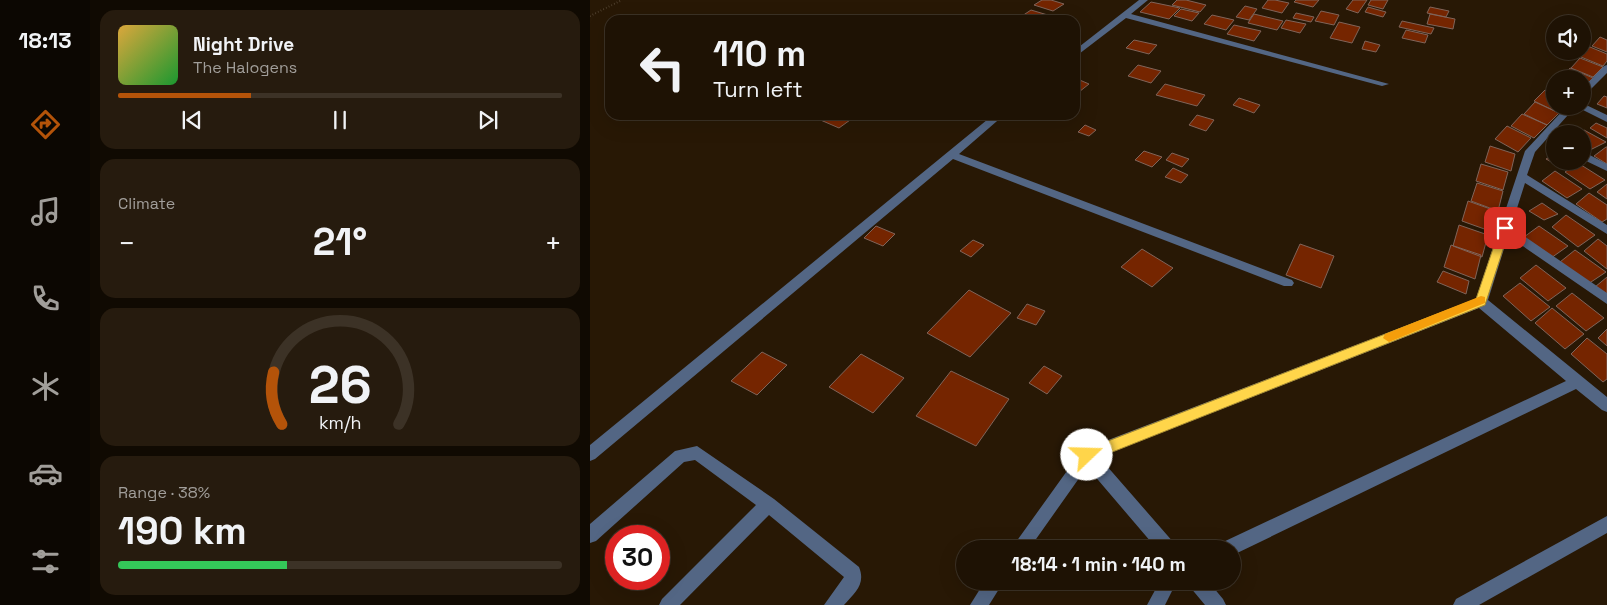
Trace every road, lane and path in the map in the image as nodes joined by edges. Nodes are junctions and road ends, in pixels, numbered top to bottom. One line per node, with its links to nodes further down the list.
1 (622, 0): 4 (path)
2 (1144, 0): 3 (street)
3 (1124, 15): 5 (street); 7 (street)
4 (590, 16)
5 (1080, 50)
6 (1607, 68): 8 (street)
7 (1385, 84)
8 (1591, 85)
9 (1591, 111): 10 (street)
10 (1607, 119)
11 (993, 120): 13 (street)
12 (1546, 140): 16 (street)
13 (950, 154): 19 (street); 24 (street)
14 (1591, 159): 15 (street)
15 (1607, 168)
16 (1522, 176): 17 (street); 18 (street)
17 (1505, 228): 20 (street); 21 (street)
18 (1607, 230)
19 (1288, 283)
20 (1607, 299)
21 (1481, 302): 22 (street); 25 (street)
22 (1577, 382): 23 (street); 31 (street)
23 (1607, 406)
24 (590, 454)
25 (1087, 455): 29 (street); 30 (street)
26 (768, 504): 28 (street); 35 (street); 36 (street)
27 (1607, 524): 40 (street)
28 (590, 535)
29 (1026, 540)
30 (1160, 540)
31 (1241, 542)
32 (989, 590): 37 (street)
33 (1164, 590): 38 (street)
34 (1204, 590): 39 (street)
35 (668, 605)
36 (833, 605)
37 (978, 605)
38 (1156, 605)
39 (1217, 605)
40 (1462, 605)

